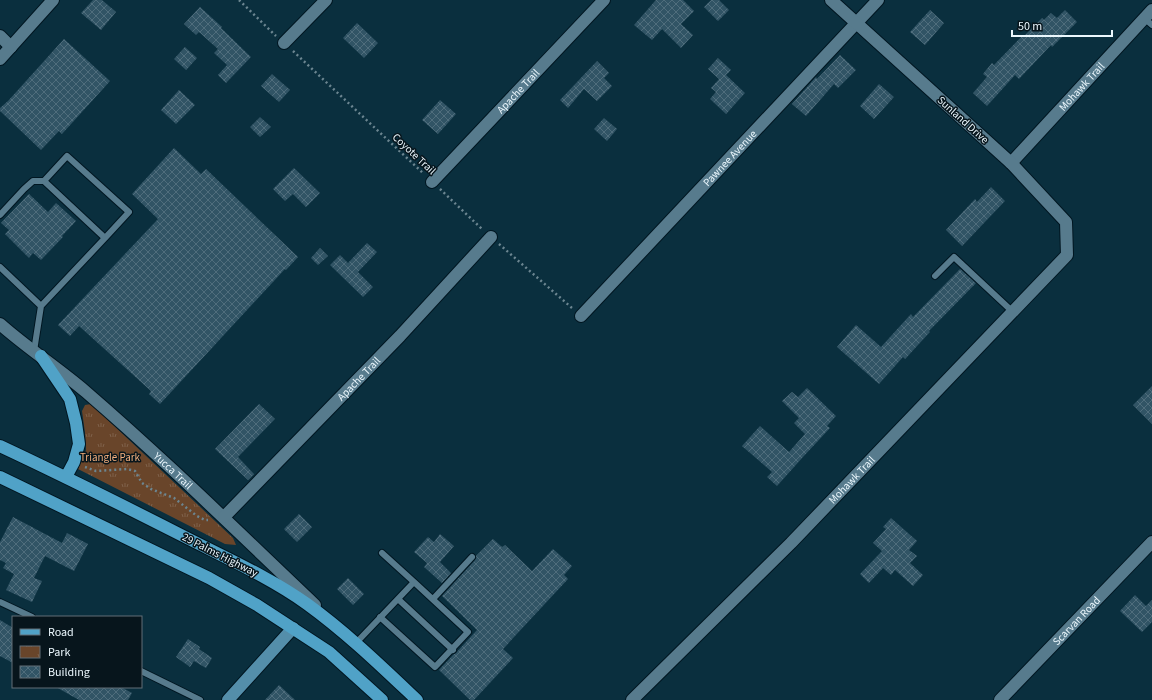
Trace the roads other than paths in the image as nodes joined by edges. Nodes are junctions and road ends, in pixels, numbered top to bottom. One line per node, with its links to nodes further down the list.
1 (53, 0): 10 (street)
2 (326, 0): 9 (street)
3 (604, 0): 14 (street, Apache Trail)
4 (831, 0): 7 (street, Sunland Drive)
5 (878, 0): 7 (street, Pawnee Avenue)
6 (1149, 18): 12 (street, Mohawk Trail)
7 (856, 23): 12 (street, Sunland Drive); 23 (street, Pawnee Avenue)
8 (0, 36): 10 (street)
9 (284, 43)
10 (11, 47): 11 (street)
11 (0, 59)
12 (1010, 163): 18 (street, Sunland Drive)
13 (44, 181): 15 (lane); 17 (lane); 17 (lane)
14 (432, 182)
15 (0, 215)
16 (491, 237): 29 (street, Apache Trail)
17 (105, 238): 21 (lane)
18 (1067, 255): 22 (street, Mohawk Trail)
19 (0, 267): 21 (lane)
20 (935, 276): 22 (lane)
21 (41, 306): 25 (lane)
22 (1013, 312): 48 (street, Mohawk Trail)
23 (581, 316)
24 (0, 324): 25 (street, Yucca Trail)
25 (37, 353): 28 (main road); 29 (street, Yucca Trail)
26 (0, 446): 28 (main road, 29 Palms Highway)
27 (0, 477): 40 (main road)
28 (66, 477): 39 (main road, 29 Palms Highway)
29 (221, 514): 39 (street, Yucca Trail)
30 (1152, 542): 49 (street, Scarvan Road)
31 (382, 553): 33 (lane)
32 (472, 557): 35 (lane)
33 (414, 582): 34 (lane); 35 (lane)
34 (398, 599): 38 (lane); 42 (lane)
35 (433, 599): 42 (lane)
36 (0, 602): 37 (lane)
37 (30, 616)
38 (380, 617): 41 (lane); 42 (lane)
39 (338, 627): 41 (main road, 29 Palms Highway)
40 (293, 628): 45 (street); 46 (main road)
41 (356, 643): 47 (main road, 29 Palms Highway)
42 (453, 650)
43 (142, 671): 44 (lane)
44 (200, 700)
45 (228, 700)
46 (382, 700)
47 (417, 700)
48 (632, 700)
49 (1000, 700)

